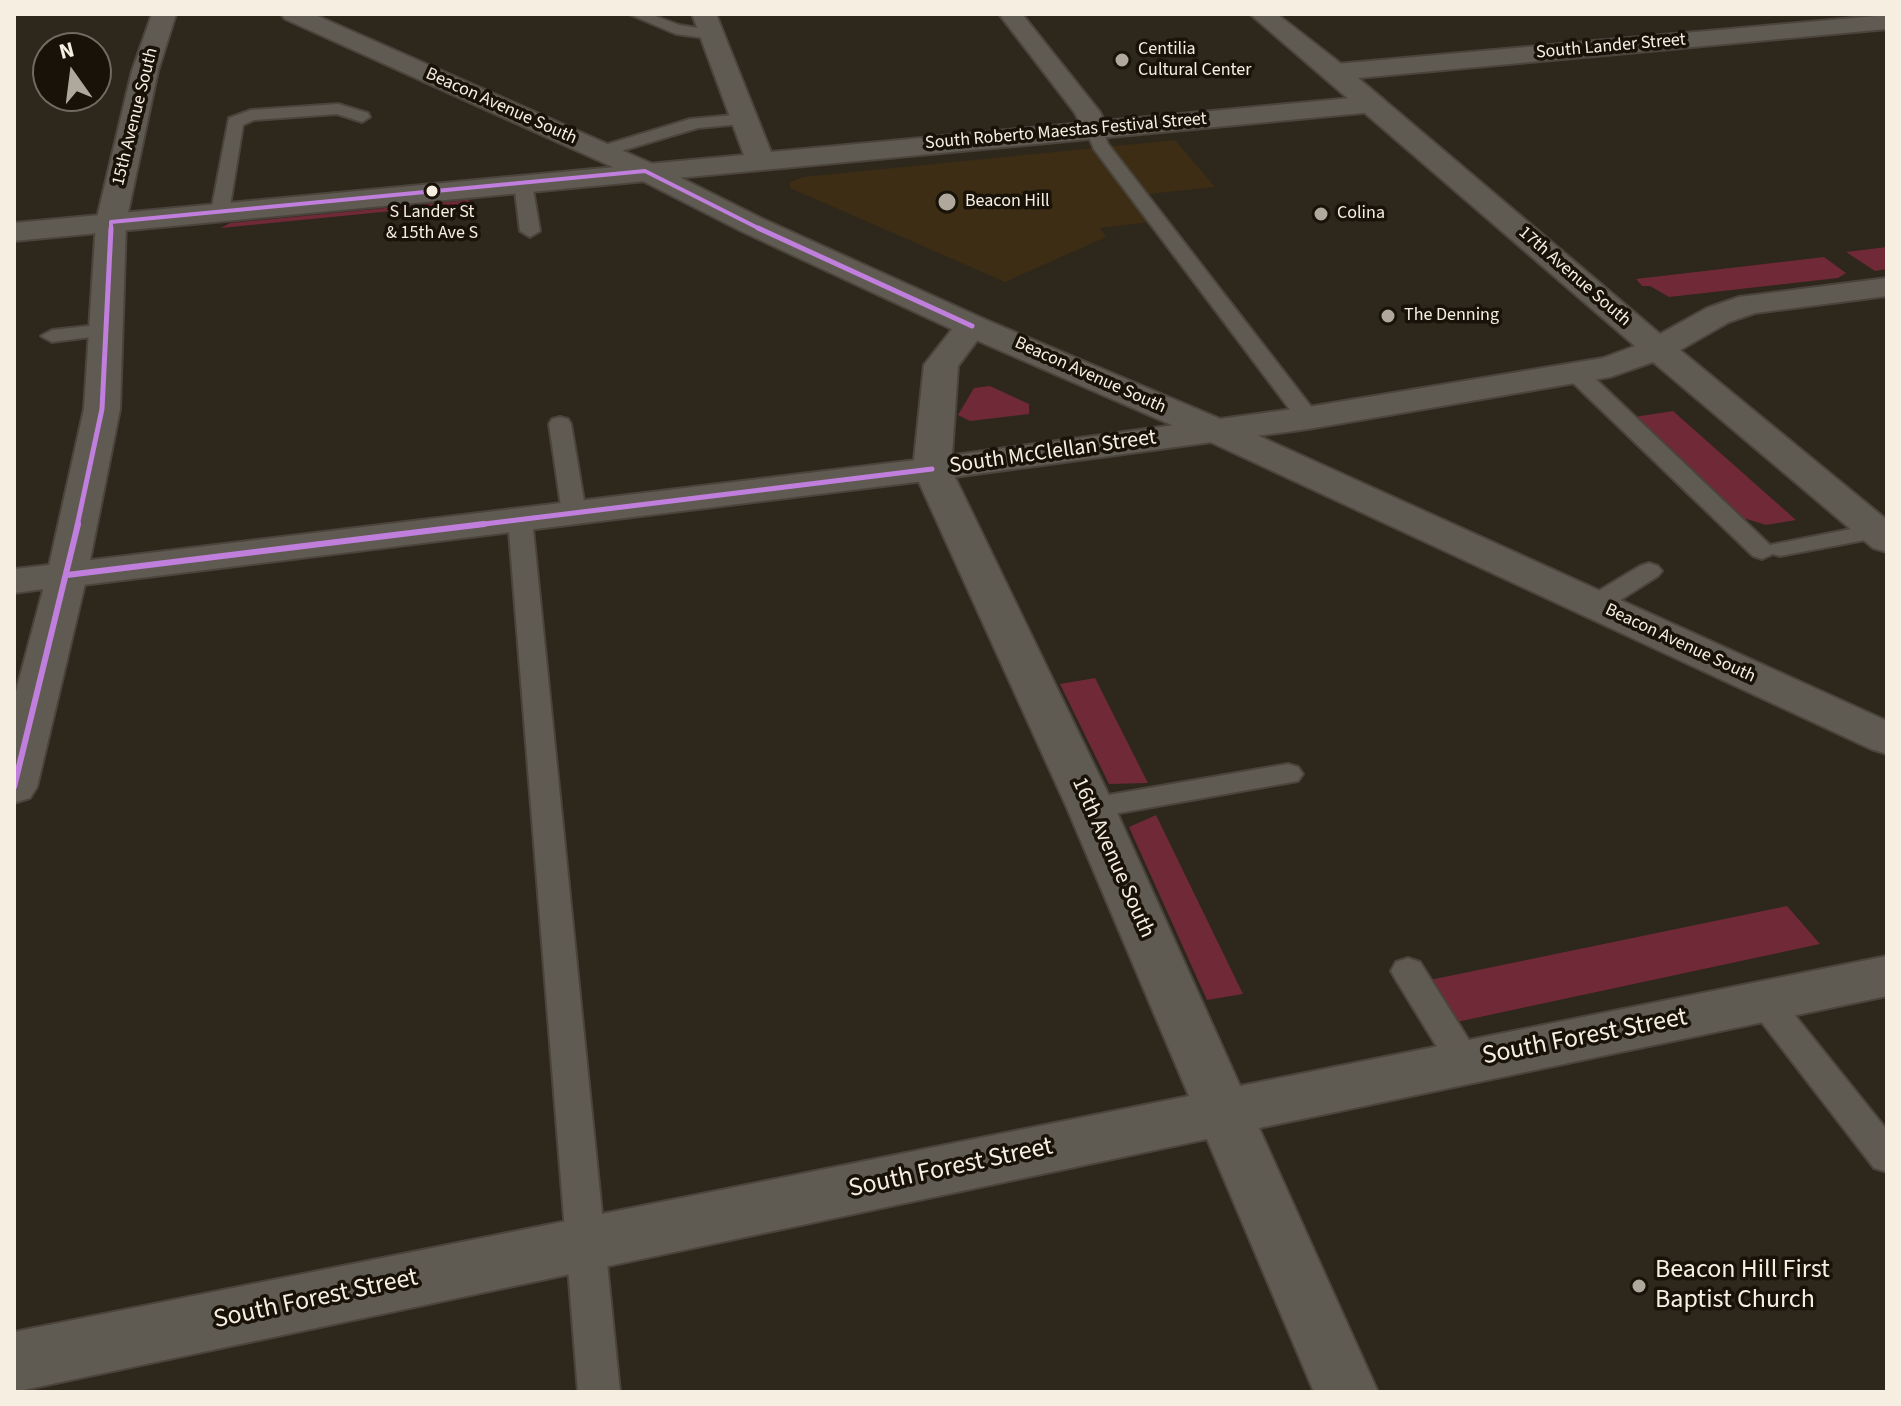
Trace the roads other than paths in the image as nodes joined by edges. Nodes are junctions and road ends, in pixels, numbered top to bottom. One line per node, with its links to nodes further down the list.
1 (164, 14): 20 (street, 15th Avenue South)
2 (293, 14): 15 (street, Beacon Avenue South)
3 (636, 14): 7 (lane)
4 (1010, 14): 14 (street)
5 (1262, 14): 10 (street, 17th Avenue South)
6 (1666, 20): 9 (street)
7 (708, 24): 13 (street)
8 (1882, 25): 9 (street, South Lander Street)
9 (1697, 40): 10 (street, South Lander Street)
10 (1336, 72): 11 (street, 17th Avenue South)
11 (1373, 104): 14 (street, South Roberto Maestas Festival Street); 27 (street, 17th Avenue South)
12 (362, 117): 19 (lane)
13 (745, 119): 15 (lane); 16 (street)
14 (1095, 130): 16 (street, South Roberto Maestas Festival Street); 29 (lane)
15 (601, 152): 17 (street, Beacon Avenue South)
16 (760, 160): 17 (street)
17 (645, 171): 18 (street); 24 (street, Beacon Avenue South)
18 (523, 183): 19 (street); 21 (lane)
19 (220, 212): 20 (street)
20 (111, 222): 22 (street); 25 (street, 15th Avenue South)
21 (530, 231)
22 (14, 232)
23 (1887, 287): 27 (street, South McClellan Street)
24 (972, 326): 31 (street, Beacon Avenue South); 32 (street)
25 (107, 330): 26 (lane); 37 (street, 15th Avenue South)
26 (52, 336)
27 (1658, 349): 28 (street, South McClellan Street); 35 (street, 17th Avenue South)
28 (1576, 373): 29 (street, South McClellan Street); 35 (lane)
29 (1308, 418): 31 (street, South McClellan Street)
30 (560, 424): 33 (lane)
31 (1217, 431): 32 (street, South McClellan Street); 39 (street, Beacon Avenue South)
32 (932, 469): 33 (street, South McClellan Street); 43 (street, 16th Avenue South)
33 (574, 513): 34 (street, South McClellan Street)
34 (520, 519): 37 (street, South McClellan Street); 50 (lane)
35 (1882, 536)
36 (1649, 571): 39 (lane)
37 (67, 575): 38 (street, South McClellan Street); 42 (street, 15th Avenue South)
38 (14, 581)
39 (1594, 605): 40 (street, Beacon Avenue South)
40 (1887, 739)
41 (1288, 774): 43 (lane)
42 (14, 787)
43 (1091, 808): 48 (street, 16th Avenue South)
44 (1408, 971): 47 (lane)
45 (1887, 976): 46 (street, South Forest Street)
46 (1765, 1002): 47 (street, South Forest Street); 49 (lane)
47 (1465, 1063): 48 (street, South Forest Street)
48 (1224, 1113): 50 (street, South Forest Street); 53 (street, 16th Avenue South)
49 (1887, 1157)
50 (586, 1244): 51 (street, South Forest Street); 52 (lane)
51 (14, 1362)
52 (599, 1392)
53 (1346, 1392)

